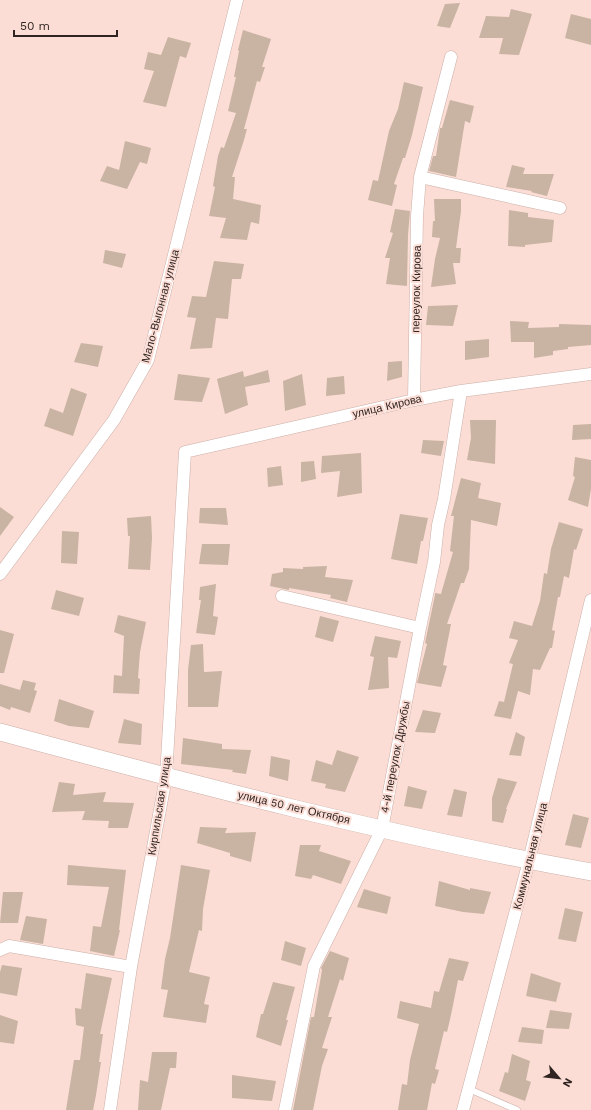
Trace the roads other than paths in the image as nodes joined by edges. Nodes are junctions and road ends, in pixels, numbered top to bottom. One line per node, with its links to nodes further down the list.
1 (237, 0): 9 (street, Мало-Выгонная улица)
2 (451, 57): 3 (street, переулок Кирова)
3 (420, 177): 4 (street); 7 (street, переулок Кирова)
4 (560, 208)
5 (591, 374): 6 (street, улица Кирова)
6 (461, 391): 7 (street, улица Кирова); 12 (street, 4-й переулок Дружбы)
7 (414, 400): 8 (street, улица Кирова)
8 (185, 452): 14 (street, Кирпильская улица)
9 (0, 574)
10 (282, 596): 12 (street)
11 (591, 600): 16 (street, Коммунальная улица)
12 (420, 628): 15 (street, 4-й переулок Дружбы)
13 (0, 732): 14 (main road, улица 50 лет Октября)
14 (166, 777): 15 (main road, улица 50 лет Октября); 19 (street, Кирпильская улица)
15 (382, 829): 16 (main road, улица 50 лет Октября); 22 (street, 4-й переулок Дружбы)
16 (529, 861): 17 (main road, улица 50 лет Октября); 20 (street, Коммунальная улица)
17 (591, 872)
18 (0, 950): 19 (street)
19 (131, 967): 21 (street, Кирпильская улица)
20 (469, 1089): 23 (street, Коммунальная улица); 24 (lane)
21 (110, 1110)
22 (285, 1110)
23 (463, 1110)
24 (517, 1110)

